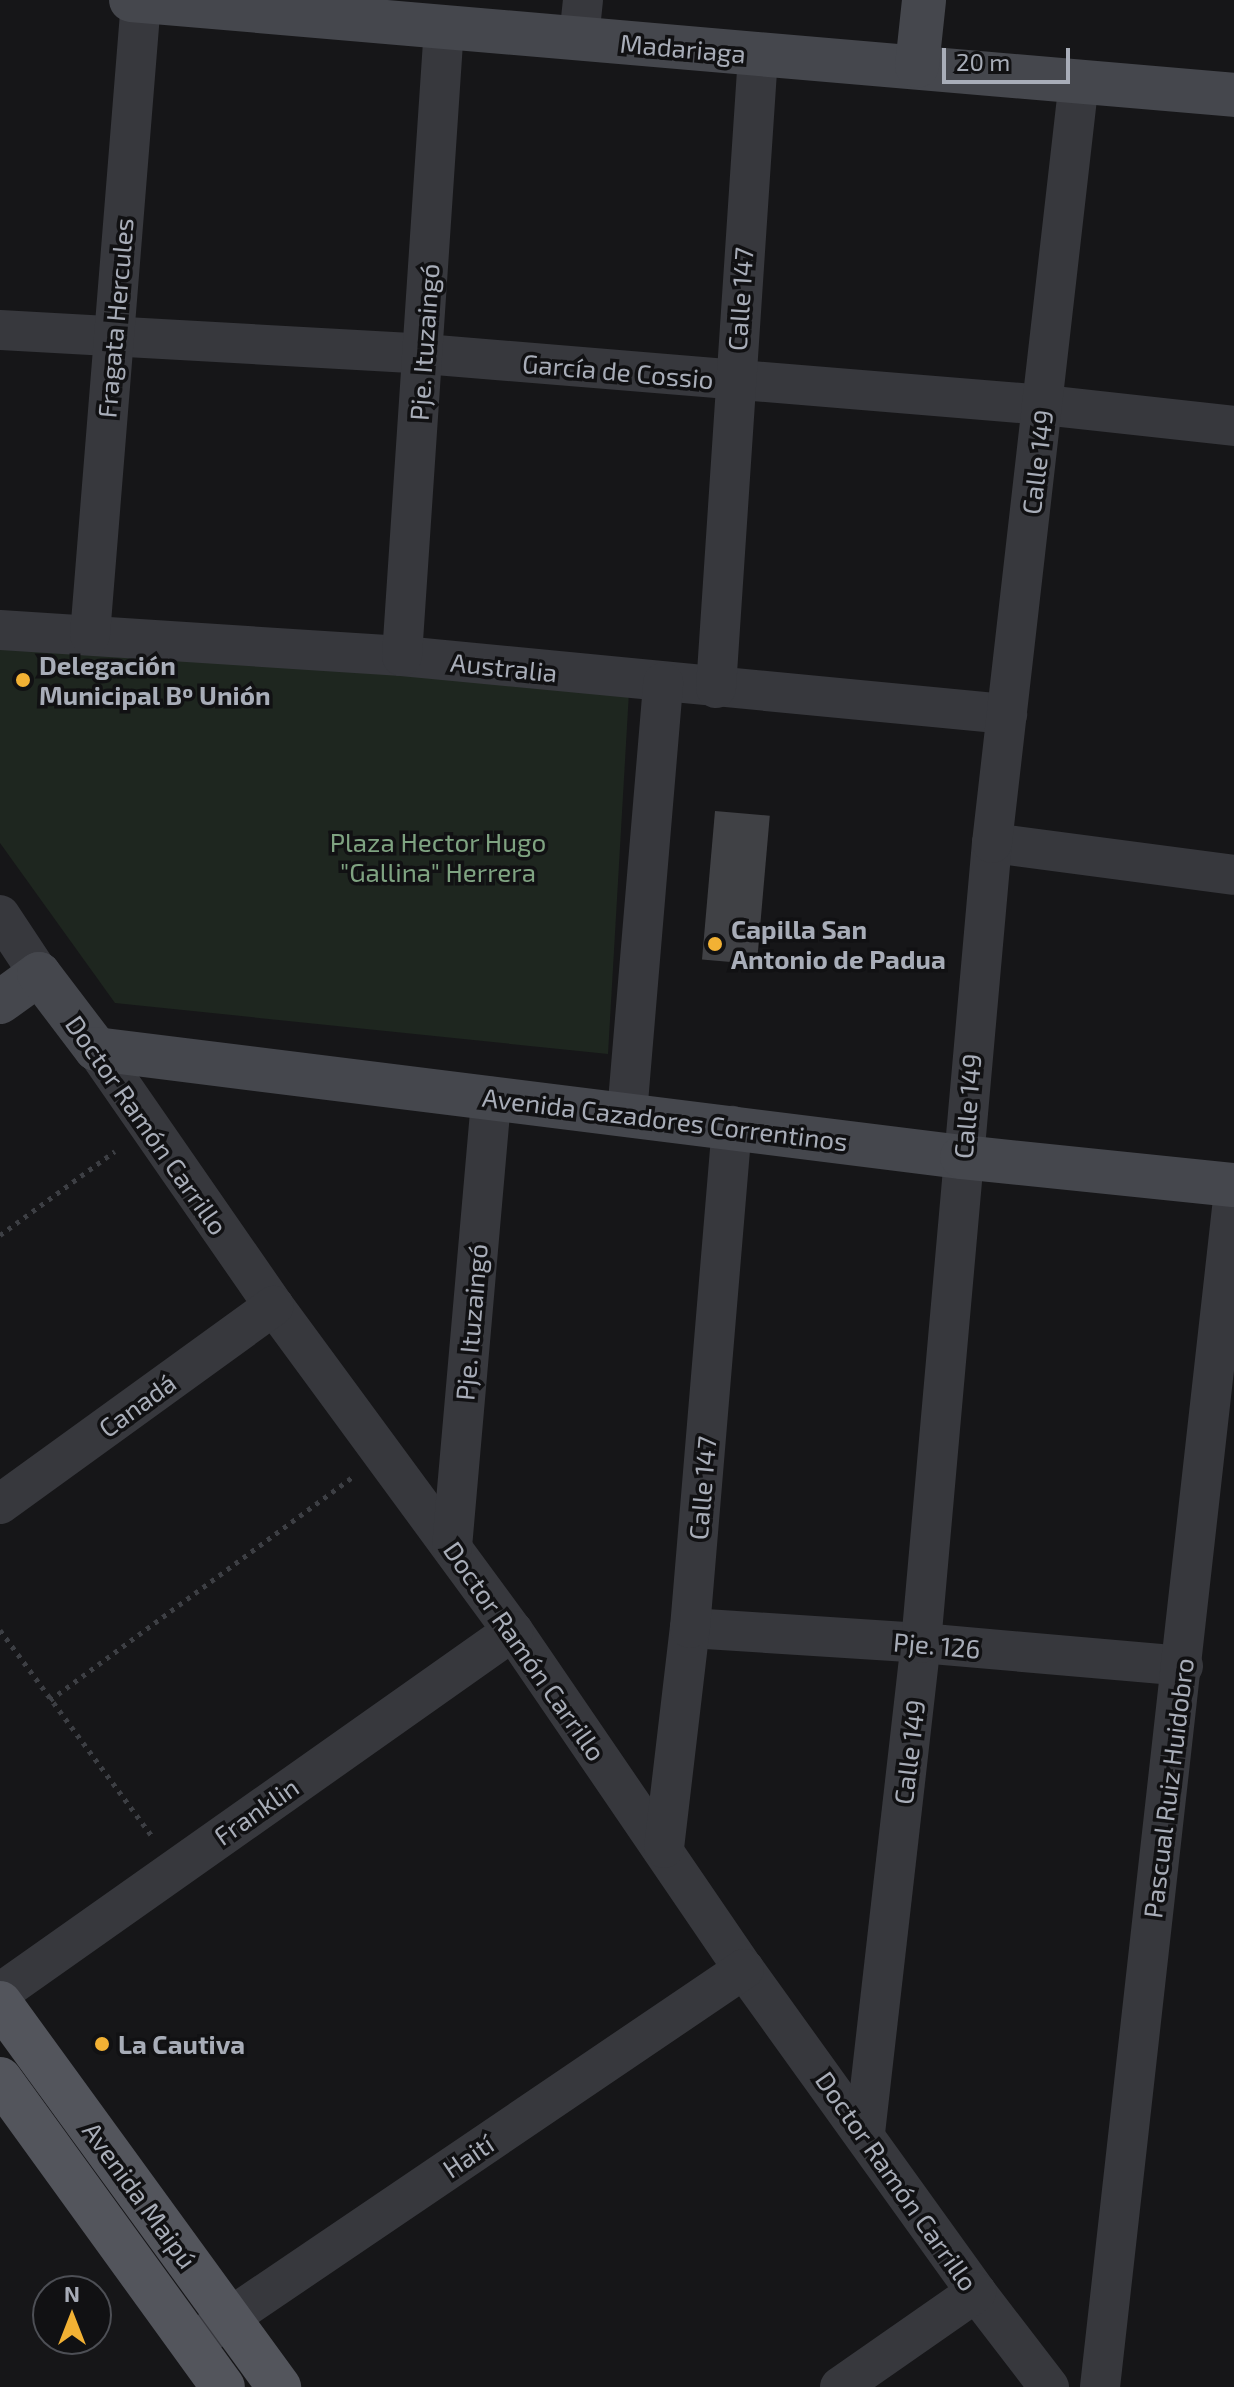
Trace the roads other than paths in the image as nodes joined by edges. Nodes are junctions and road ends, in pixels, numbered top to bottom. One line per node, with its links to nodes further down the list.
1 (131, 0): 3 (street, Madariaga)
2 (924, 0): 8 (street)
3 (141, 1): 4 (street, Madariaga); 12 (street, Fragata Hercules)
4 (195, 2): 6 (street, Madariaga)
5 (581, 19): 6 (street, Madariaga); 7 (street, Madariaga)
6 (444, 27): 13 (street, Pje. Ituzaingó)
7 (758, 55): 8 (street, Madariaga); 14 (street, Calle 147)
8 (917, 66): 9 (street, Madariaga)
9 (1079, 81): 10 (street, Madariaga); 15 (street, Calle 149)
10 (1234, 95)
11 (0, 330): 12 (street, García de Cossio)
12 (114, 334): 13 (street, García de Cossio); 18 (street, Fragata Hercules)
13 (424, 354): 14 (street, García de Cossio); 19 (street, Pje. Ituzaingó)
14 (733, 382): 15 (street, García de Cossio); 21 (street, Calle 147)
15 (1044, 405): 16 (street, García de Cossio); 22 (street, Calle 149)
16 (1234, 426)
17 (0, 630): 18 (street, Australia)
18 (90, 635): 19 (street, Australia)
19 (402, 656): 20 (street, Australia)
20 (663, 683): 21 (street, Australia); 30 (street)
21 (716, 688): 22 (street, Australia)
22 (1007, 714): 23 (street, Calle 149)
23 (992, 843): 24 (street); 32 (street, Calle 149)
24 (1234, 875)
25 (0, 915): 26 (street, Doctor Ramón Carrillo)
26 (39, 974): 27 (street); 28 (street, Doctor Ramón Carrillo)
27 (0, 1002)
28 (96, 1049): 29 (street, Avenida Cazadores Correntinos); 34 (street, Doctor Ramón Carrillo)
29 (491, 1097): 30 (street, Avenida Cazadores Correntinos); 36 (street, Pje. Ituzaingó)
30 (627, 1114): 31 (street, Avenida Cazadores Correntinos)
31 (732, 1126): 32 (street, Avenida Cazadores Correntinos); 37 (street, Calle 147)
32 (962, 1157): 33 (street, Avenida Cazadores Correntinos); 39 (street, Calle 149)
33 (1234, 1187): 40 (street, Pascual Ruiz Huidobro)
34 (274, 1306): 35 (street, Canadá); 36 (street, Doctor Ramón Carrillo)
35 (0, 1504)
36 (452, 1547): 38 (street, Doctor Ramón Carrillo)
37 (690, 1628): 39 (street, Pje. 126); 41 (street, Calle 147)
38 (513, 1631): 41 (street, Doctor Ramón Carrillo); 43 (street, Franklin)
39 (921, 1643): 40 (street, Pje. 126); 46 (street, Calle 149)
40 (1183, 1666): 54 (street, Pascual Ruiz Huidobro)
41 (664, 1848): 42 (street, Doctor Ramón Carrillo)
42 (744, 1969): 46 (street, Doctor Ramón Carrillo); 48 (street, Haití)
43 (0, 1993)
44 (0, 2003): 48 (main road, Avenida Maipú)
45 (0, 2079): 49 (main road, Avenida Maipú)
46 (865, 2133): 47 (street, Doctor Ramón Carrillo)
47 (976, 2292): 52 (street); 53 (street, Doctor Ramón Carrillo)
48 (229, 2318): 49 (street, Haití); 51 (main road, Avenida Maipú)
49 (192, 2342): 50 (main road, Avenida Maipú)
50 (223, 2387)
51 (279, 2387)
52 (840, 2387)
53 (1049, 2387)
54 (1100, 2387)

